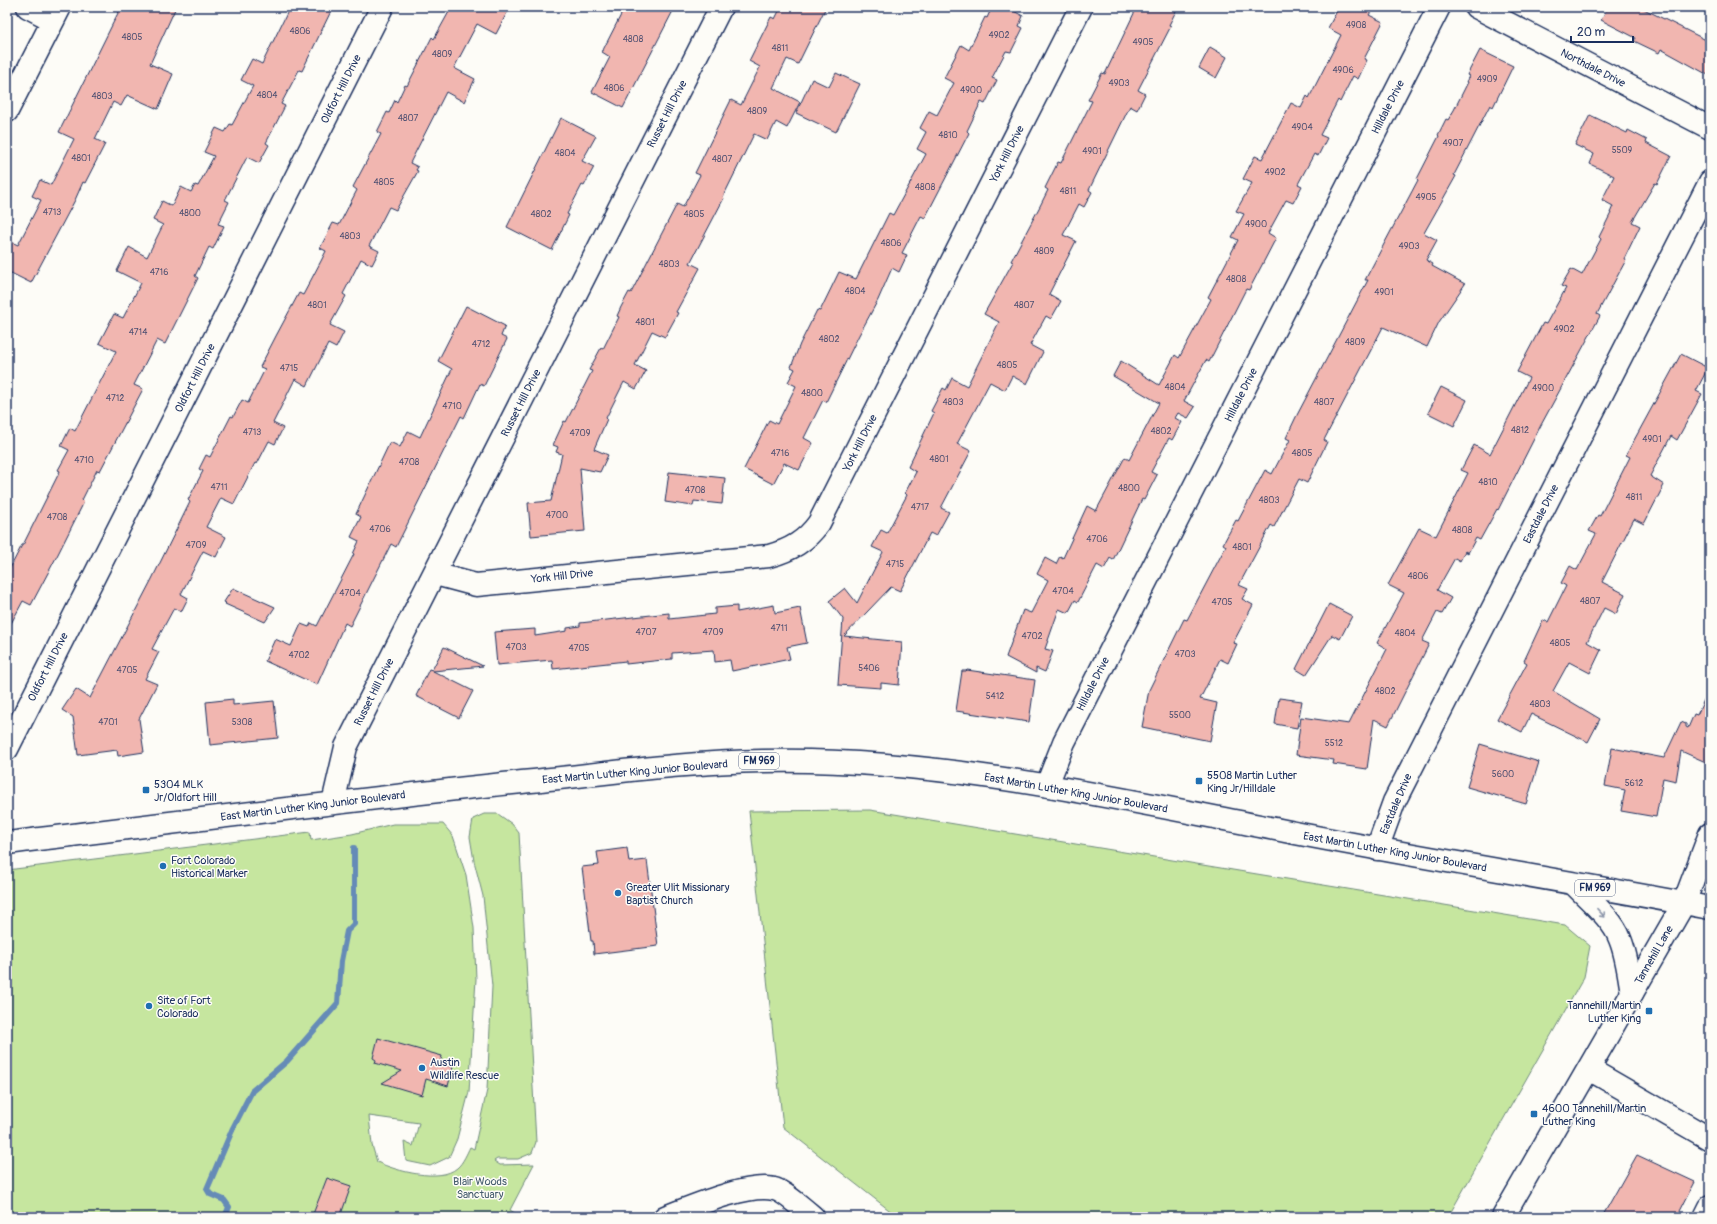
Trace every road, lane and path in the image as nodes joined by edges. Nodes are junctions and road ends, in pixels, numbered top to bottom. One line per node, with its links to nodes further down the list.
1 (28, 7): 7 (street)
2 (382, 7): 12 (street, Oldfort Hill Drive)
3 (721, 7): 11 (street, Russet Hill Drive)
4 (1082, 7): 11 (street, York Hill Drive)
5 (1439, 7): 13 (street, Hilldale Drive)
6 (1476, 7): 9 (street, Northdale Drive)
7 (56, 13): 8 (street)
8 (7, 111)
9 (1710, 128)
10 (1710, 182): 17 (street, Eastdale Drive)
11 (434, 574): 14 (street, Russet Hill Drive)
12 (7, 749)
13 (1046, 785): 14 (street, East Martin Luther King Junior Boulevard / FM 969); 17 (street, East Martin Luther King Junior Boulevard / FM 969)
14 (333, 803): 16 (street, East Martin Luther King Junior Boulevard / FM 969)
15 (1710, 834): 19 (street, Tannehill Lane)
16 (7, 843)
17 (1377, 849): 18 (street, East Martin Luther King Junior Boulevard / FM 969)
18 (1574, 884): 19 (street, East Martin Luther King Junior Boulevard / FM 969); 21 (street, one-way to 21)
19 (1684, 903): 20 (street, East Martin Luther King Junior Boulevard / FM 969); 21 (street, Tannehill Lane)
20 (1710, 908)
21 (1632, 993): 22 (street, Tannehill Lane)
22 (1589, 1069): 23 (street); 27 (street, Tannehill Lane)
23 (1710, 1139)
24 (1710, 1207): 28 (street)
25 (665, 1217): 26 (street)
26 (813, 1217)
27 (1504, 1217)
28 (1705, 1217)

